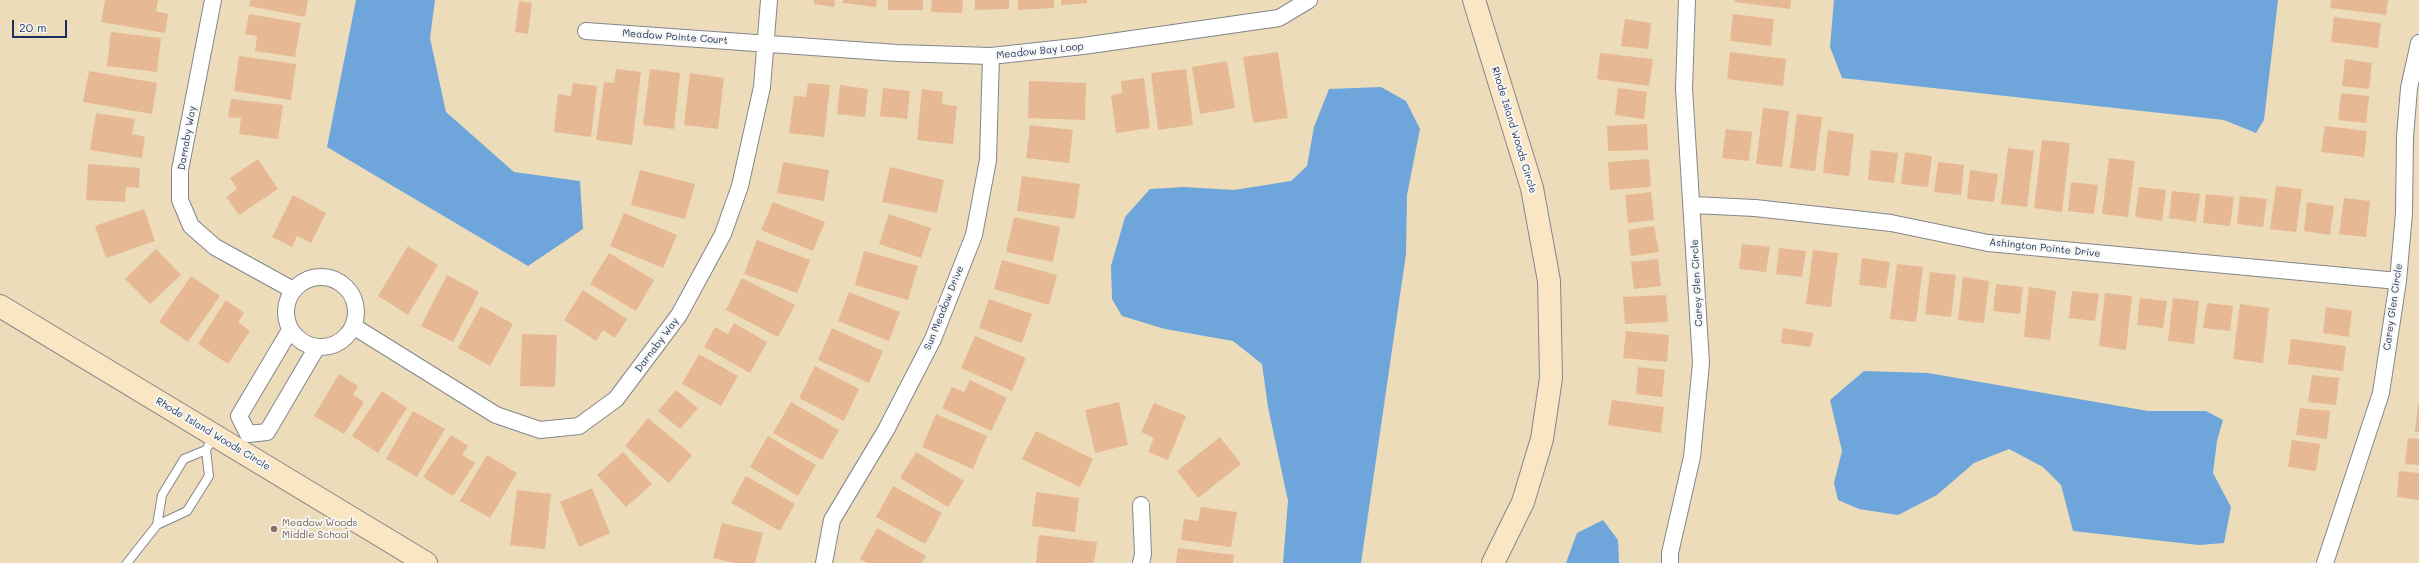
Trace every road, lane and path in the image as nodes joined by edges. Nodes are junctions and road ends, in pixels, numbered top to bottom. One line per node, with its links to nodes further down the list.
1 (213, 0): 12 (street, Darnaby Way)
2 (769, 0): 8 (street, Darnaby Way)
3 (1308, 0): 9 (street, Meadow Bay Loop)
4 (1474, 0): 25 (street, Rhode Island Woods Circle)
5 (1687, 0): 10 (street, Carey Glen Circle)
6 (586, 31): 8 (street, Meadow Pointe Court)
7 (2419, 43): 11 (street, Carey Glen Circle)
8 (765, 44): 9 (street, Meadow Bay Loop); 14 (street, Darnaby Way)
9 (991, 56): 23 (street, Sun Meadow Drive)
10 (1693, 205): 11 (street, Ashington Pointe Drive); 26 (street, Carey Glen Circle)
11 (2398, 281): 27 (street, Carey Glen Circle)
12 (294, 290): 14 (street); 15 (street)
13 (0, 306): 17 (street, Rhode Island Woods Circle)
14 (353, 326): 16 (street)
15 (290, 330): 16 (street); 18 (street)
16 (317, 347): 18 (street)
17 (210, 442): 18 (street, Rhode Island Woods Circle); 20 (lane); 20 (lane)
18 (244, 442): 22 (street, Rhode Island Woods Circle)
19 (1141, 506): 24 (street)
20 (157, 525): 21 (lane)
21 (127, 563)
22 (426, 563)
23 (824, 563)
24 (1141, 563)
25 (1493, 563)
26 (1670, 563)
27 (2325, 563)

